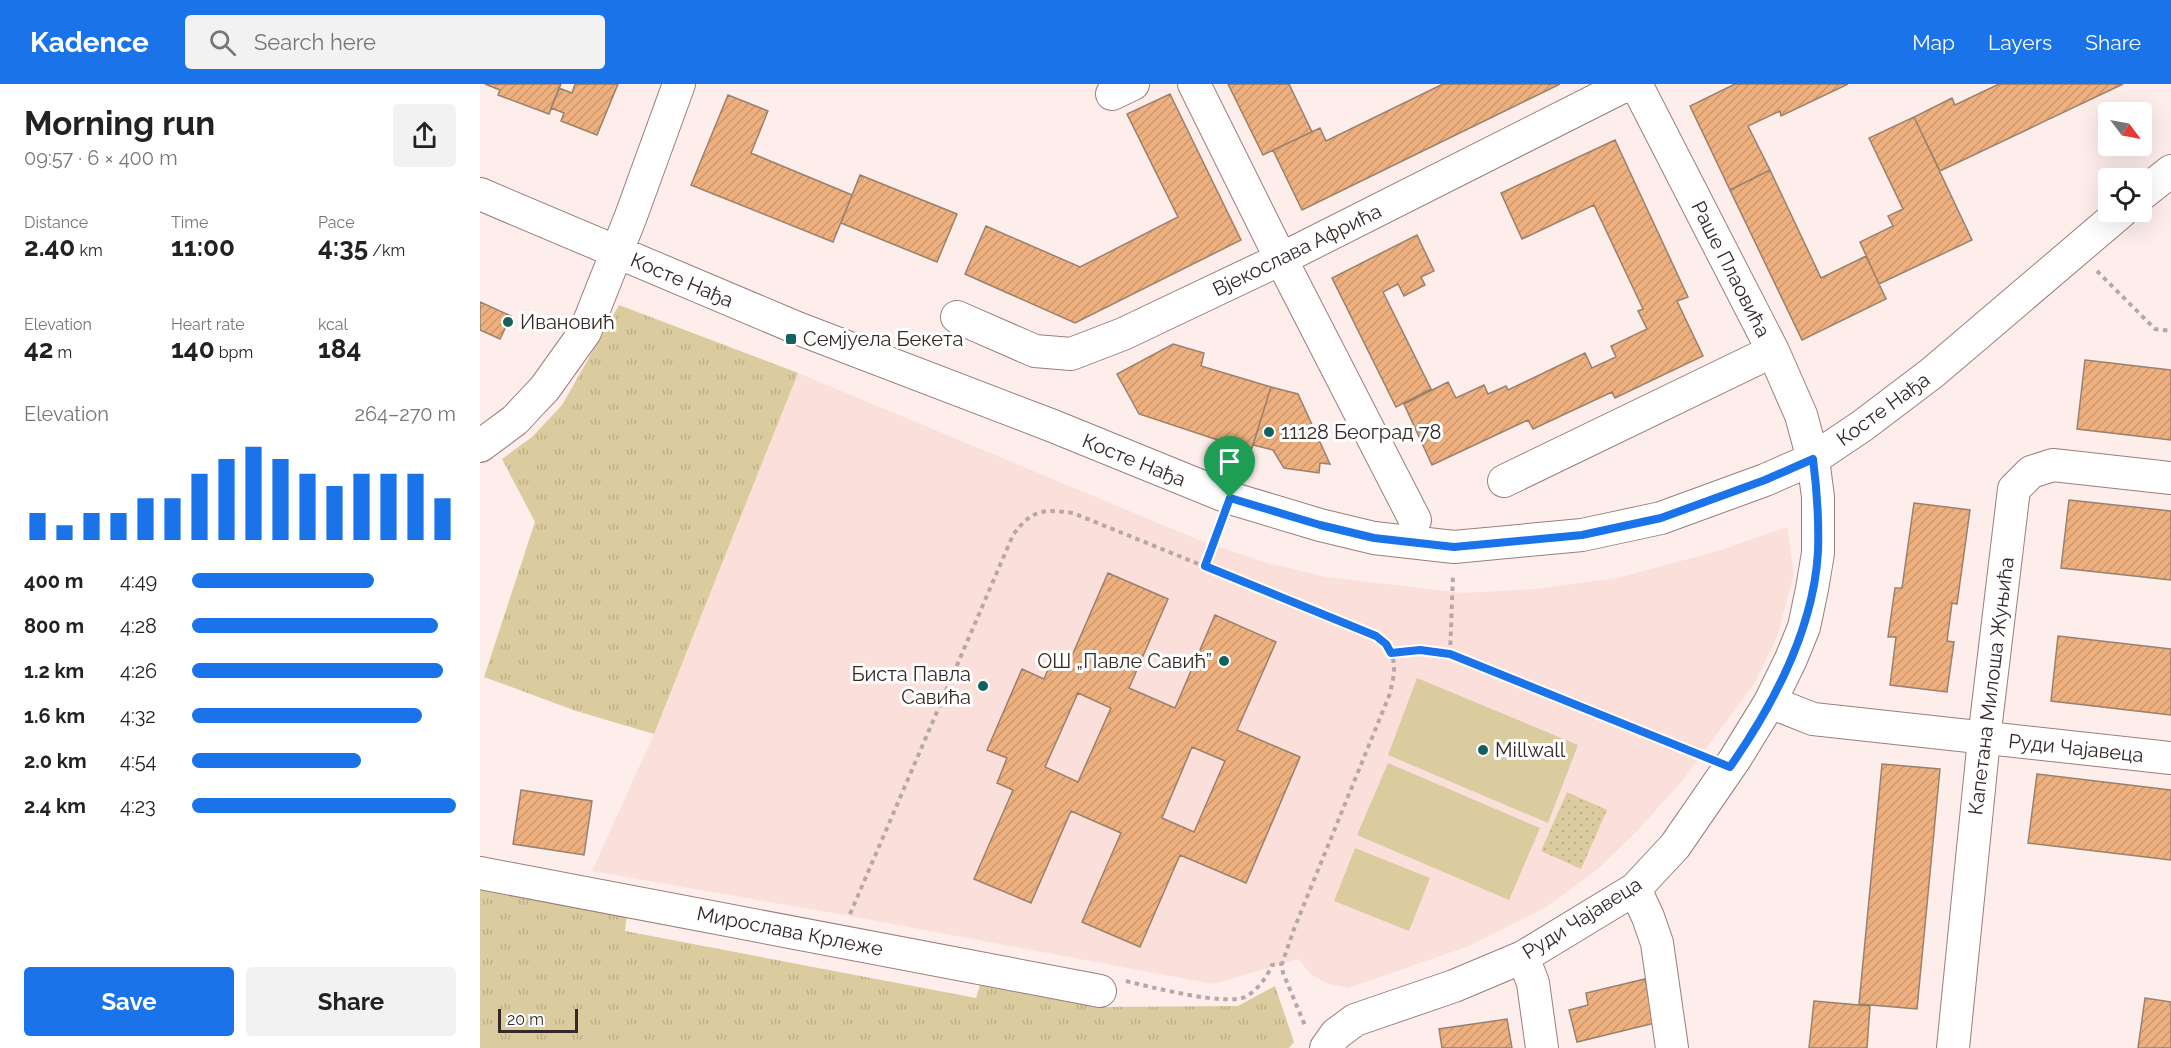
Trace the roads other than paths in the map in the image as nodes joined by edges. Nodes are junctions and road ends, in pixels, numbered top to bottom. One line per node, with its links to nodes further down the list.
1 (679, 84): 9 (street)
2 (1194, 84): 10 (street)
3 (1628, 84): 10 (street, Вјекослава Афрића)
4 (1636, 84): 12 (street, Раше Плаовића)
5 (2171, 171): 6 (street)
6 (2152, 186)
7 (480, 194): 9 (street, Косте Нађа)
8 (2109, 222): 14 (street, Косте Нађа)
9 (617, 253): 13 (street); 14 (street, Косте Нађа)
10 (1281, 259): 11 (street, Вјекослава Афрића); 17 (street)
11 (957, 317)
12 (1773, 351): 14 (street, Раше Плаовића); 16 (street)
13 (480, 446)
14 (1813, 459): 18 (street, Руди Чајавеца)
15 (2171, 478): 19 (street, Капетана Милоша Жуњића)
16 (1504, 481)
17 (1415, 520)
18 (1770, 702): 19 (street, Руди Чајавеца); 22 (street, Руди Чајавеца)
19 (1984, 739): 20 (street, Руди Чајавеца); 28 (street, Капетана Милоша Жуњића)
20 (2171, 758)
21 (480, 873): 24 (street, Мирослава Крлеже)
22 (1635, 889): 23 (street, Руди Чајавеца); 27 (street)
23 (1523, 957): 25 (street, Руди Чајавеца); 26 (street)
24 (1100, 991)
25 (1318, 1043)
26 (1542, 1048)
27 (1672, 1048)
28 (1953, 1048)

